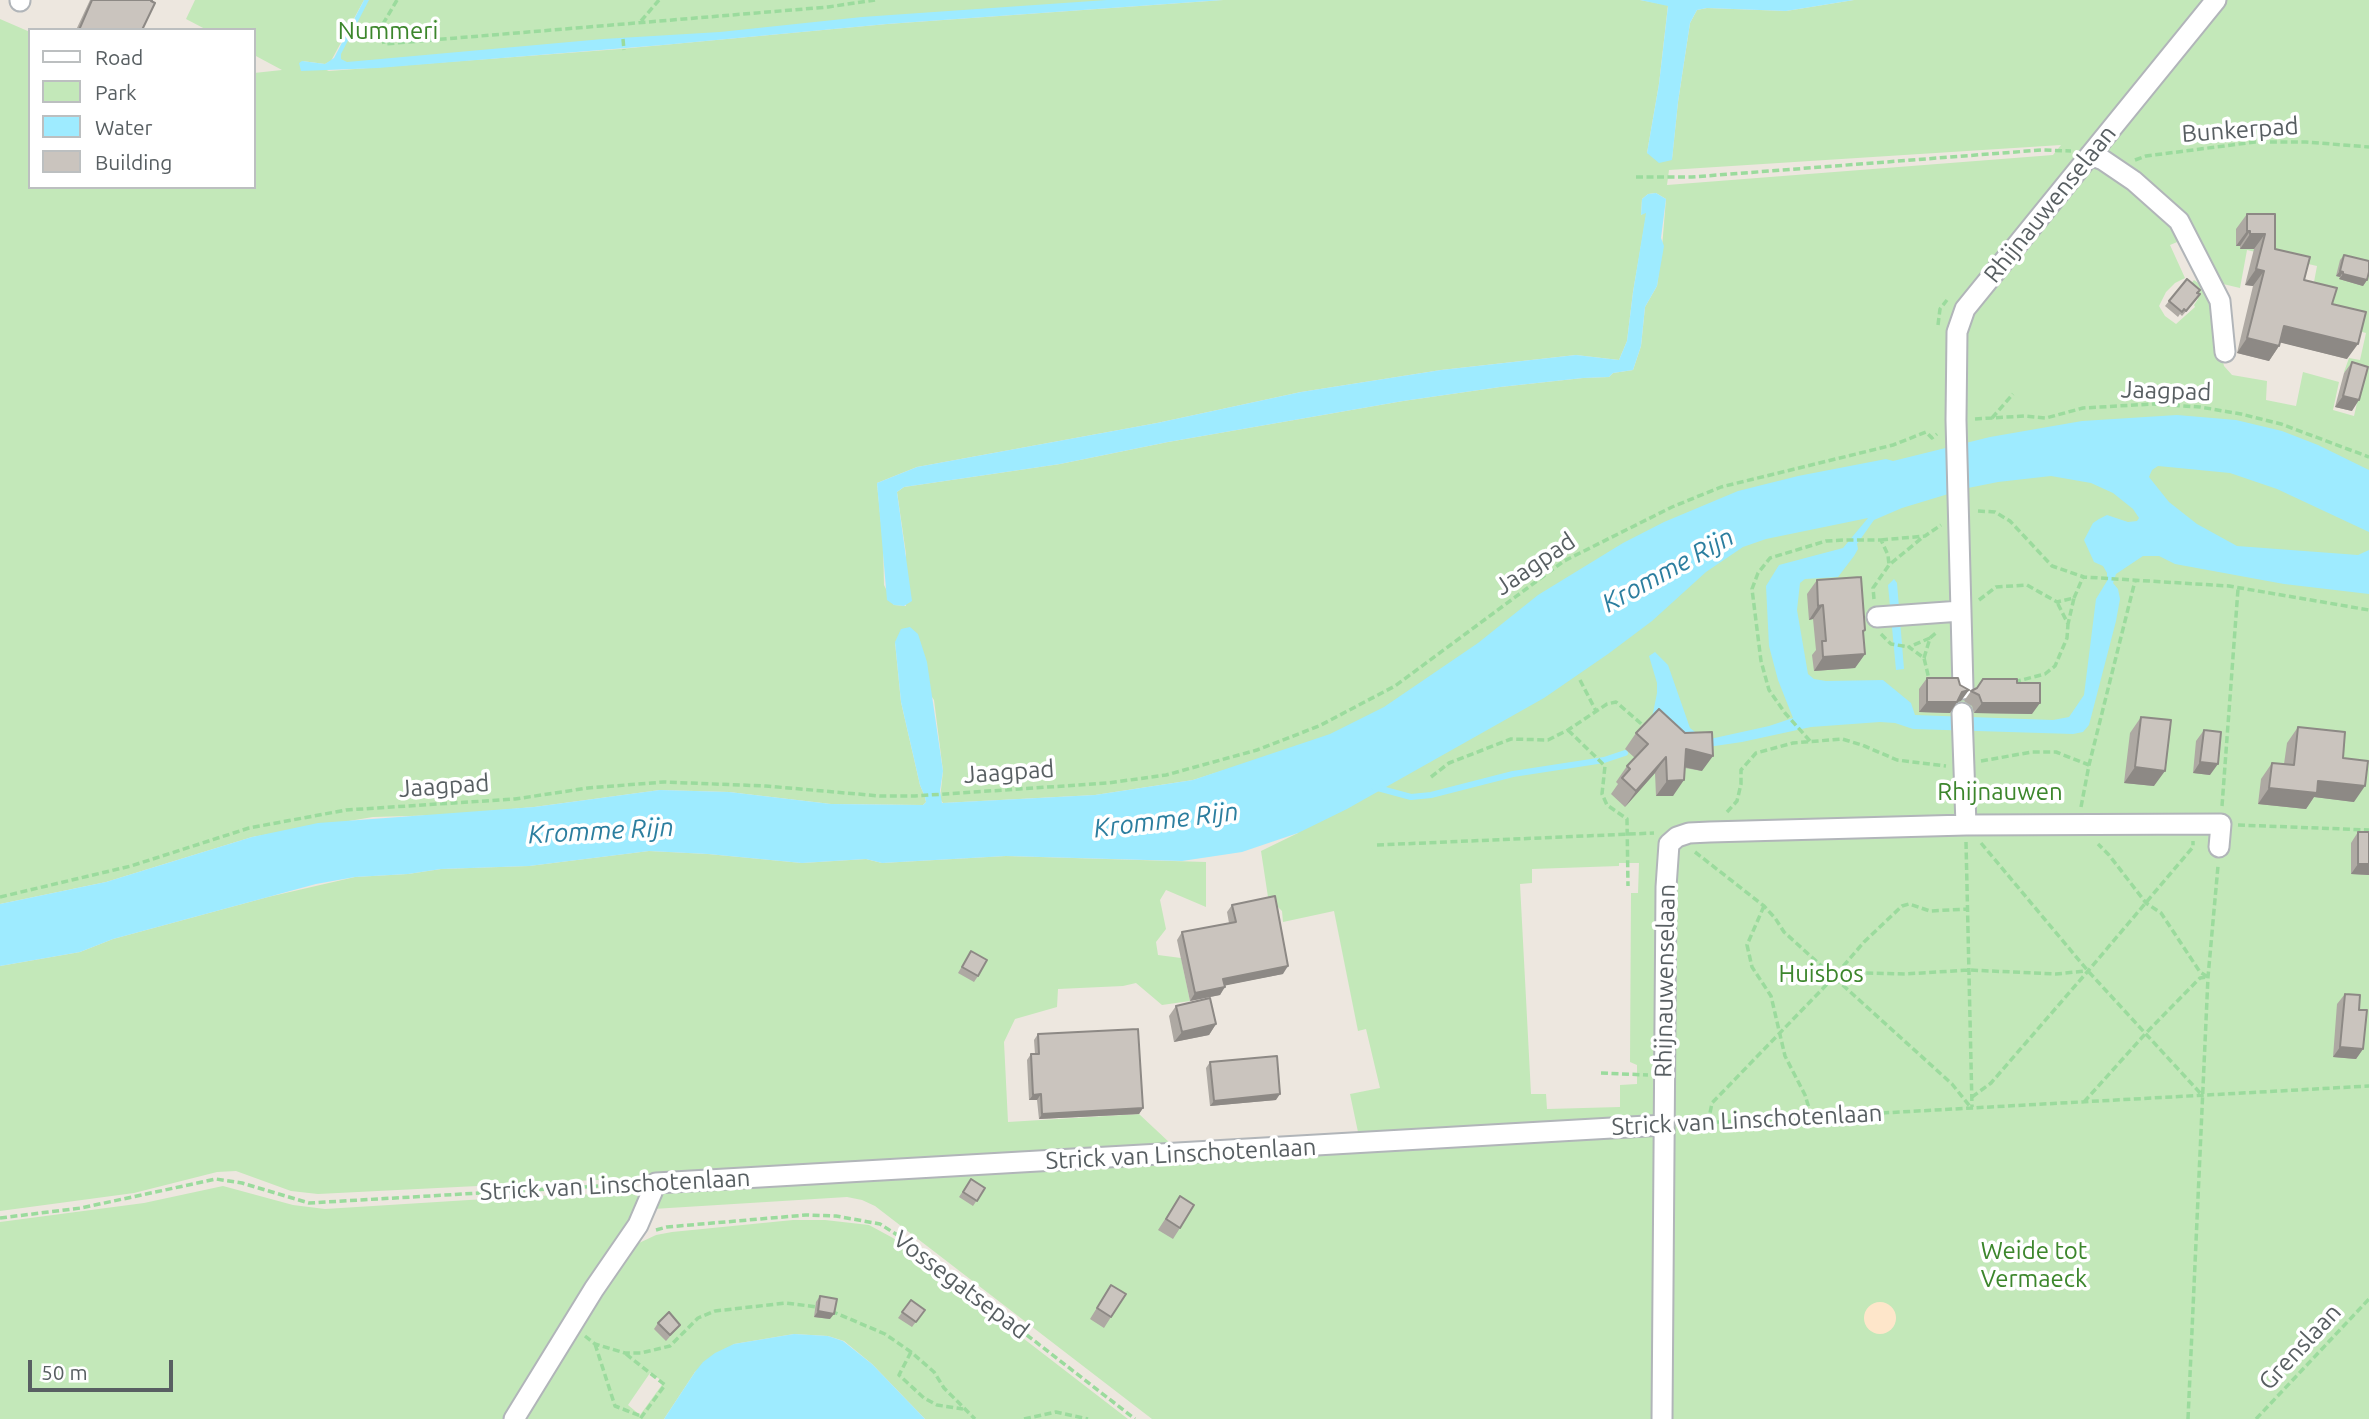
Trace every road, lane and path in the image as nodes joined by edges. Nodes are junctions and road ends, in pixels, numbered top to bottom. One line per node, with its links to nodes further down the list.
1 (397, 0): 5 (path)
2 (659, 0): 5 (path)
3 (875, 0): 5 (path)
4 (2216, 0): 10 (street, Rhijnauwenselaan)
5 (640, 23)
6 (623, 39): 7 (path)
7 (624, 50)
8 (2369, 147): 11 (path, Bunkerpad)
9 (2070, 151): 12 (path)
10 (2090, 155): 11 (street); 16 (street, Rhijnauwenselaan)
11 (2117, 170): 13 (street)
12 (1636, 177)
13 (2225, 352)
14 (2013, 394): 15 (path)
15 (1992, 418): 16 (path, Jaagpad); 17 (path, Jaagpad)
16 (1952, 428): 18 (street, Rhijnauwenselaan); 57 (path, Jaagpad)
17 (2369, 457)
18 (1959, 517): 19 (path); 22 (path); 29 (street)
19 (1925, 536): 20 (path); 21 (path)
20 (1881, 540): 21 (path); 42 (path)
21 (1889, 565): 24 (path)
22 (2084, 577): 23 (path); 26 (path)
23 (2136, 581): 25 (path); 43 (path)
24 (1872, 588)
25 (2238, 589): 28 (path); 46 (path)
26 (2074, 598): 27 (path); 31 (path)
27 (2057, 603): 29 (path); 31 (path)
28 (2369, 610)
29 (1961, 612): 30 (street); 37 (street)
30 (1880, 617)
31 (2068, 624): 36 (path)
32 (1930, 638): 34 (path)
33 (1889, 642): 34 (path)
34 (1907, 647): 37 (path)
35 (1580, 680): 38 (path)
36 (2010, 682)
37 (1963, 684)
38 (1596, 711): 40 (path); 41 (path)
39 (1962, 715): 44 (street)
40 (1645, 727)
41 (1568, 730): 45 (path); 52 (path)
42 (1810, 741): 44 (path); 51 (path)
43 (2089, 765): 44 (path); 49 (path)
44 (1965, 766): 47 (street)
45 (1431, 777)
46 (2221, 824): 48 (street); 50 (path); 55 (street)
47 (1966, 825): 49 (street); 51 (street); 60 (path); 62 (path)
48 (2195, 825): 49 (street); 58 (path)
49 (2078, 826): 58 (path)
50 (2369, 830)
51 (1710, 832): 53 (street)
52 (1627, 834): 53 (path); 54 (path); 56 (path)
53 (1676, 837): 59 (path); 68 (street, Rhijnauwenselaan)
54 (1377, 845)
55 (2219, 847): 63 (path)
56 (1628, 886)
57 (0, 897)
58 (2147, 903): 62 (path); 63 (path)
59 (1764, 906): 64 (path); 65 (path)
60 (1968, 909): 61 (path); 64 (path)
61 (1969, 970): 62 (path); 64 (path); 71 (path)
62 (2088, 971): 66 (path); 71 (path)
63 (2208, 976): 66 (path); 70 (path)
64 (1834, 977): 65 (path); 73 (path)
65 (1779, 1032): 74 (path); 75 (path)
66 (2146, 1033): 70 (path); 72 (path)
67 (1601, 1073): 68 (path)
68 (1665, 1076): 76 (street, Rhijnauwenselaan)
69 (2369, 1086): 70 (path, Strick van Linschotenlaan)
70 (2204, 1096): 72 (path, Strick van Linschotenlaan); 93 (path)
71 (1972, 1097): 73 (path)
72 (2083, 1103): 73 (path, Strick van Linschotenlaan)
73 (1972, 1109): 74 (path, Strick van Linschotenlaan)
74 (1812, 1118): 75 (path, Strick van Linschotenlaan)
75 (1708, 1123): 76 (path, Strick van Linschotenlaan)
76 (1664, 1125): 77 (street, Strick van Linschotenlaan); 92 (street, Rhijnauwenselaan)
77 (656, 1183): 78 (path, Strick van Linschotenlaan); 79 (street)
78 (0, 1218)
79 (638, 1225): 81 (street); 91 (path, Vossegatsepad)
80 (2369, 1299): 94 (path, Grenslaan)
81 (576, 1318): 82 (path); 87 (street)
82 (595, 1345): 84 (path); 86 (path)
83 (911, 1352): 84 (path); 85 (path); 85 (path)
84 (625, 1353): 86 (path)
85 (965, 1409): 88 (path)
86 (640, 1418)
87 (514, 1419)
88 (975, 1419)
89 (1024, 1419): 90 (path)
90 (1088, 1419)
91 (1135, 1419)
92 (1662, 1419)
93 (2188, 1419)
94 (2256, 1419)

